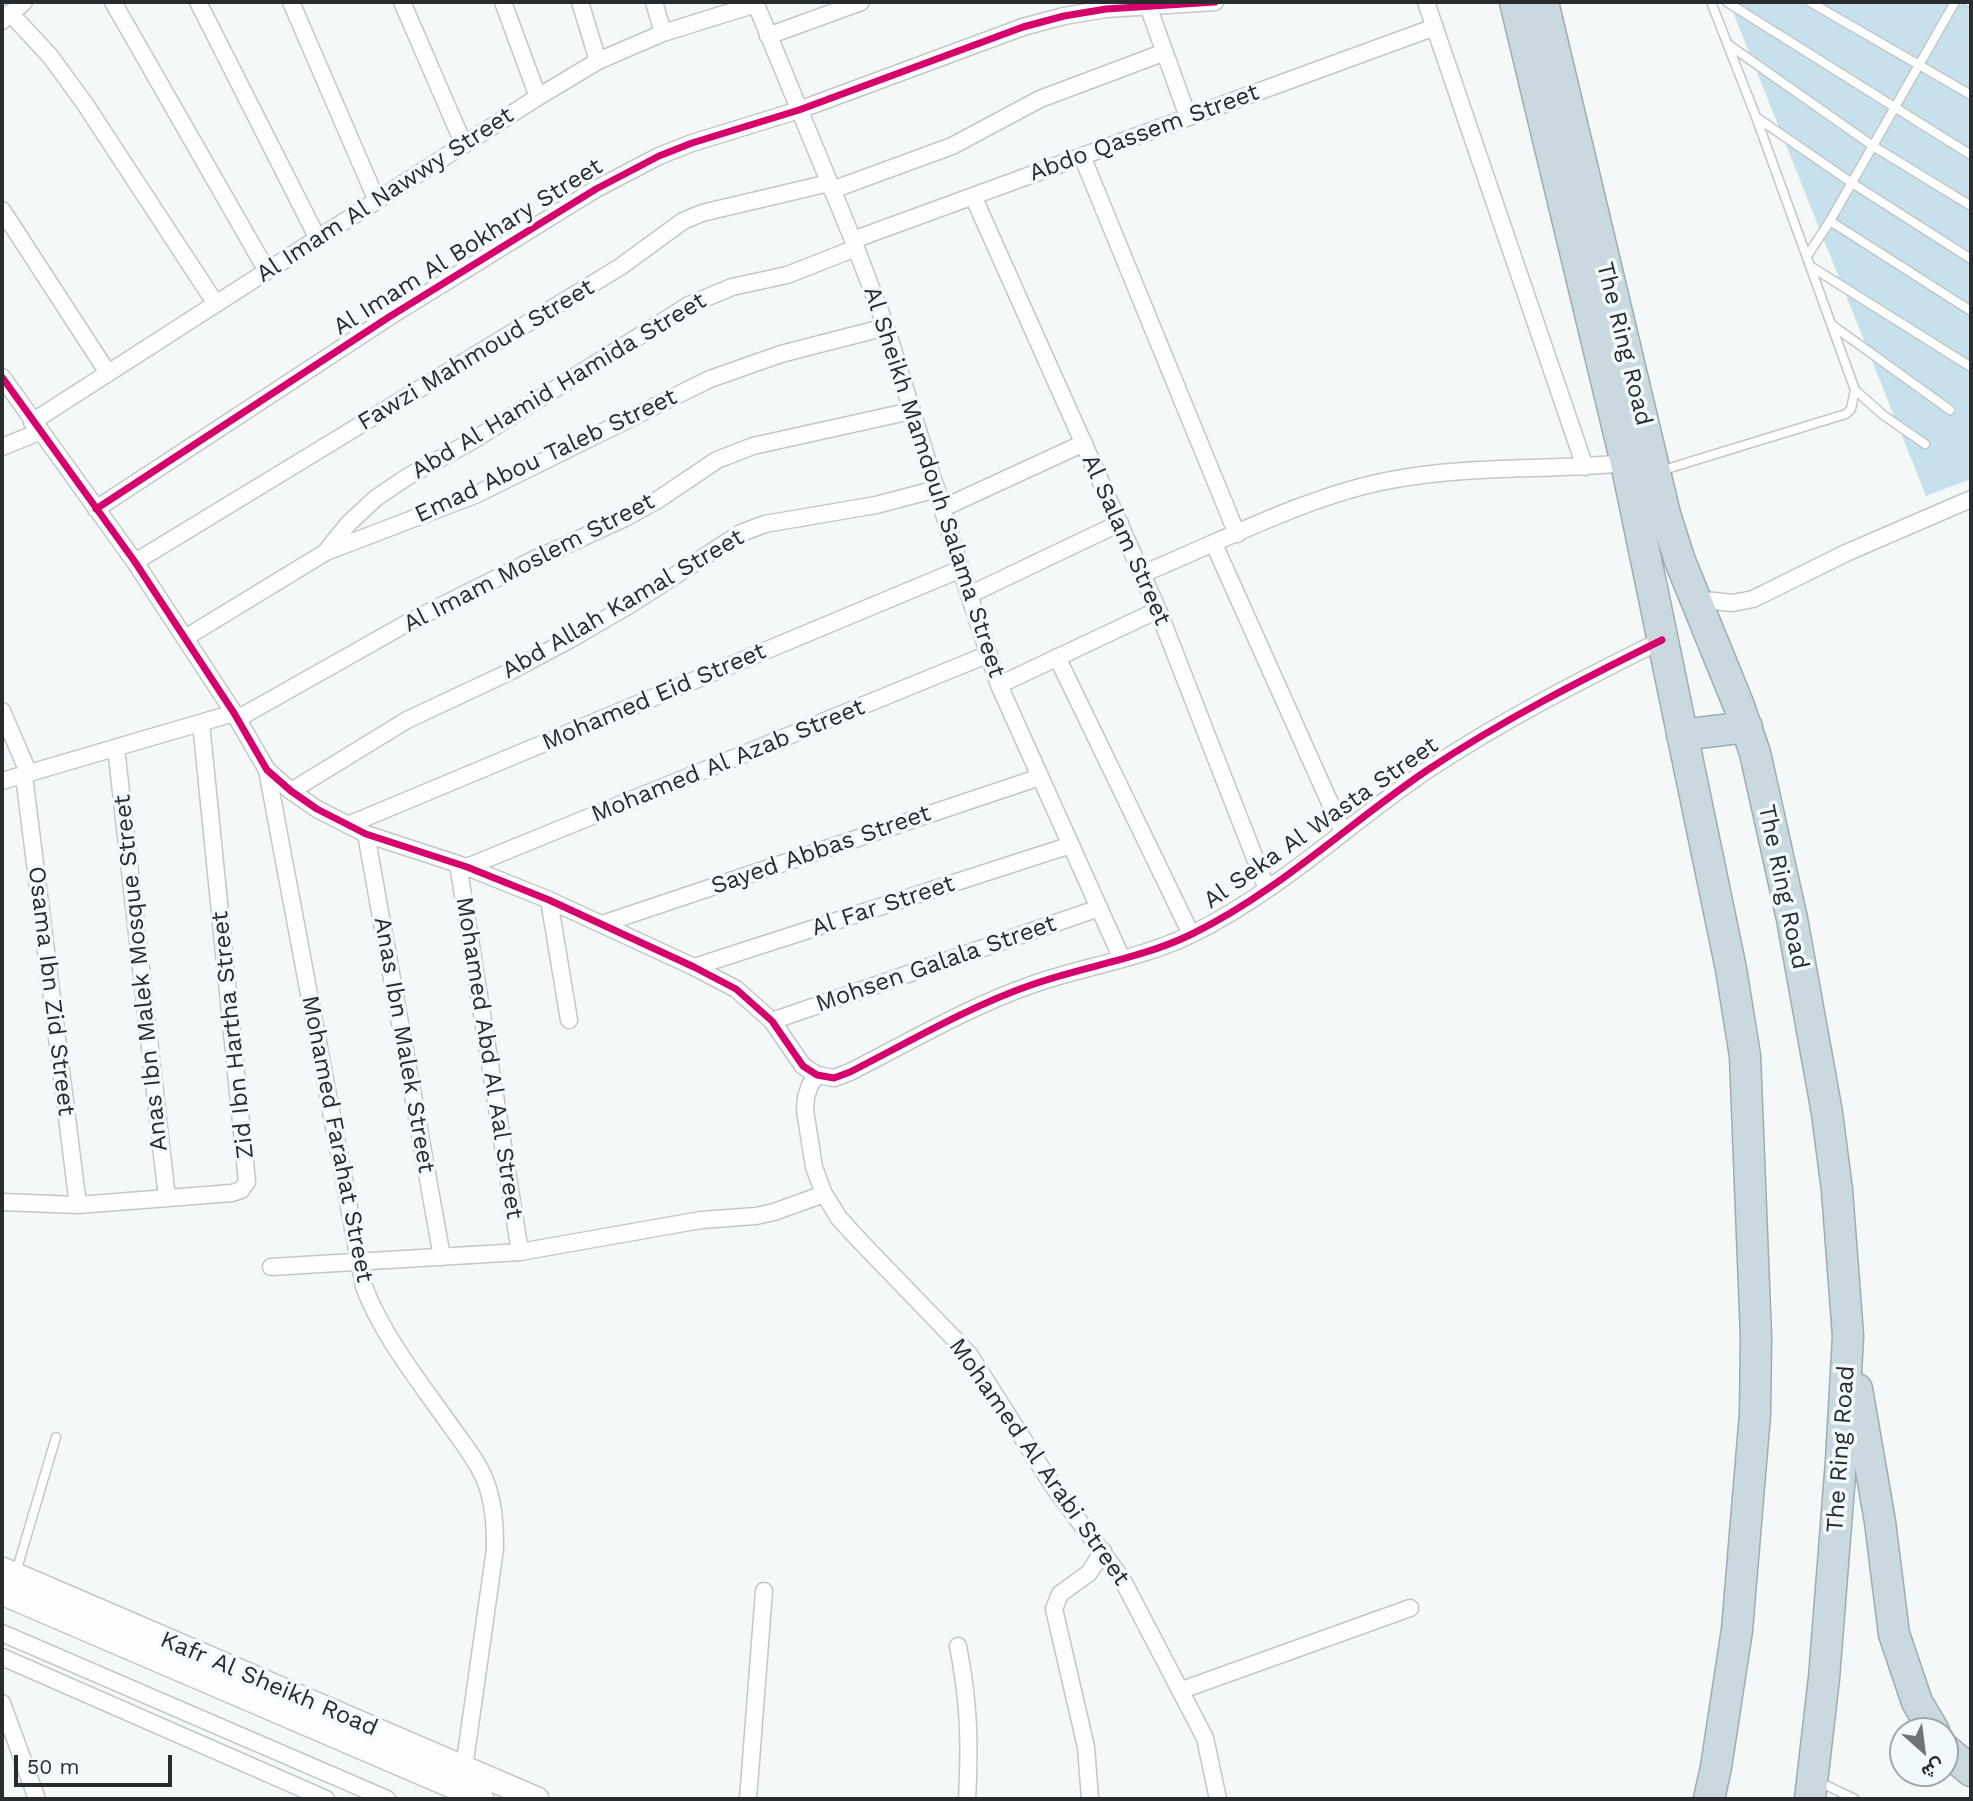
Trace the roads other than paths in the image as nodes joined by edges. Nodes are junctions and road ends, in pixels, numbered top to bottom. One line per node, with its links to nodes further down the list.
1 (24, 2): 21 (street)
2 (113, 2): 51 (street)
3 (198, 2): 46 (street)
4 (291, 2): 42 (street)
5 (402, 2): 35 (street)
6 (503, 2): 30 (street)
7 (580, 2): 27 (street)
8 (654, 2): 23 (street)
9 (861, 2): 24 (street)
10 (1215, 2): 19 (street, Al Imam Al Bokhary Street)
11 (1426, 2): 22 (street)
12 (1515, 2): 56 (highway, The Ring Road)
13 (1543, 2): 56 (highway, The Ring Road)
14 (1711, 2): 25 (lane)
15 (1727, 2): 31 (lane)
16 (1810, 2): 28 (lane)
17 (1955, 2): 28 (lane)
18 (755, 3): 23 (street, Al Imam Al Nawwy Street); 24 (street, Al Sheikh Mamdouh Salama Street)
19 (1182, 3): 20 (street, Al Imam Al Bokhary Street)
20 (1148, 6): 26 (street); 32 (street, Al Imam Al Bokhary Street)
21 (6, 17): 52 (street)
22 (1435, 27): 33 (street, Abdo Qassem Street); 68 (street)
23 (663, 33): 27 (street, Al Imam Al Nawwy Street)
24 (768, 36): 32 (street, Al Sheikh Mamdouh Salama Street)
25 (1728, 44): 34 (lane); 36 (lane)
26 (1165, 52): 33 (street); 40 (street, Fawzi Mahmoud Street)
27 (598, 61): 30 (street, Al Imam Al Nawwy Street)
28 (1920, 64): 29 (lane); 31 (lane)
29 (1971, 95)
30 (538, 97): 35 (street, Al Imam Al Nawwy Street)
31 (1895, 107): 36 (lane); 37 (lane)
32 (799, 110): 40 (street, Al Sheikh Mamdouh Salama Street); 73 (street, Al Imam Al Bokhary Street)
33 (1188, 117): 38 (street, Abdo Qassem Street)
34 (1756, 117): 39 (lane); 48 (lane)
35 (464, 145): 42 (street, Al Imam Al Nawwy Street)
36 (1873, 146): 39 (lane); 43 (lane)
37 (1971, 155)
38 (1082, 156): 41 (street, Abdo Qassem Street); 75 (street)
39 (1852, 183): 45 (lane); 49 (lane)
40 (831, 187): 47 (street, Al Sheikh Mamdouh Salama Street); 78 (street, Fawzi Mahmoud Street)
41 (973, 196): 47 (street, Abdo Qassem Street); 64 (street, Al Salam Street)
42 (377, 201): 46 (street, Al Imam Al Nawwy Street)
43 (1971, 206)
44 (2, 210): 58 (street)
45 (1830, 221): 48 (lane); 53 (lane)
46 (317, 239): 51 (street, Al Imam Al Nawwy Street)
47 (855, 244): 55 (street, Al Sheikh Mamdouh Salama Street); 77 (street, Abd Al Hamid Hamida Street)
48 (1807, 256): 50 (lane)
49 (1971, 259)
50 (1810, 266): 54 (lane); 57 (lane)
51 (267, 271): 52 (street, Al Imam Al Nawwy Street)
52 (216, 304): 58 (street, Al Imam Al Nawwy Street)
53 (1971, 312)
54 (1832, 325): 60 (lane); 61 (lane)
55 (886, 327): 62 (street, Al Sheikh Mamdouh Salama Street); 77 (street, Emad Abou Taleb Street)
56 (1611, 346): 67 (highway, The Ring Road); 69 (highway, The Ring Road)
57 (1971, 367)
58 (108, 373): 63 (street, Al Imam Al Nawwy Street)
59 (2, 377): 63 (street)
60 (1855, 390): 65 (lane); 69 (lane)
61 (1950, 410)
62 (911, 411): 70 (street, Al Sheikh Mamdouh Salama Street); 90 (street, Al Imam Moslem Street)
63 (36, 427): 66 (street, Al Imam Al Nawwy Street); 73 (street)
64 (1084, 443): 72 (street); 74 (street, Al Salam Street)
65 (1925, 444)
66 (2, 447)
67 (1626, 463): 68 (street); 85 (highway, The Ring Road)
68 (1585, 467): 75 (street)
69 (1655, 472): 82 (highway, The Ring Road)
70 (937, 489): 72 (street, Al Sheikh Mamdouh Salama Street); 99 (street, Abd Allah Kamal Street)
71 (1971, 499): 82 (street)
72 (943, 508): 79 (street, Al Sheikh Mamdouh Salama Street)
73 (96, 509): 78 (street)
74 (1120, 523): 80 (street, Al Salam Street); 81 (street)
75 (1237, 534): 76 (street)
76 (1214, 544): 80 (street); 101 (street)
77 (326, 552): 84 (street, Emad Abou Taleb Street)
78 (135, 562): 84 (street)
79 (961, 569): 81 (street, Al Sheikh Mamdouh Salama Street); 100 (street, Mohamed Eid Street)
80 (1142, 574): 83 (street, Al Salam Street)
81 (969, 595): 86 (street, Al Sheikh Mamdouh Salama Street)
82 (1695, 599): 92 (highway, The Ring Road)
83 (1158, 610): 87 (street); 105 (street, Al Salam Street)
84 (185, 638): 90 (street)
85 (1662, 640): 93 (highway, The Ring Road); 101 (street, Al Seka Al Wasta Street)
86 (989, 654): 88 (street, Al Sheikh Mamdouh Salama Street); 104 (street, Mohamed Al Azab Street)
87 (1058, 657): 88 (street); 109 (street)
88 (999, 685): 97 (street, Al Sheikh Mamdouh Salama Street)
89 (2, 711): 96 (street, Osama Ibn Zid Street)
90 (235, 716): 91 (street, Al Imam Moslem Street); 95 (street)
91 (201, 723): 94 (street, Al Imam Moslem Street); 116 (street, Zid Ibn Hartha Street)
92 (1747, 727): 93 (highway); 123 (highway, The Ring Road)
93 (1682, 735): 148 (highway, The Ring Road)
94 (116, 748): 96 (street, Al Imam Moslem Street); 116 (street, Anas Ibn Malek Mosque Street)
95 (267, 770): 99 (street); 121 (street, Mohamed Farahat Street)
96 (27, 775): 98 (street, Al Imam Moslem Street); 118 (street, Osama Ibn Zid Street)
97 (1040, 776): 103 (street, Al Sheikh Mamdouh Salama Street); 108 (street, Sayed Abbas Street)
98 (2, 781)
99 (290, 790): 100 (street)
100 (348, 825): 102 (street)
101 (1343, 832): 105 (street, Al Seka Al Wasta Street)
102 (366, 834): 104 (street); 120 (street, Anas Ibn Malek Street)
103 (1071, 845): 107 (street, Al Sheikh Mamdouh Salama Street); 111 (street, Al Far Street)
104 (463, 865): 106 (street); 119 (street, Mohamed Abd Al Aal Street)
105 (1268, 890): 109 (street, Al Seka Al Wasta Street)
106 (549, 900): 108 (street); 112 (street)
107 (1099, 908): 110 (street, Al Sheikh Mamdouh Salama Street); 113 (street, Mohsen Galala Street)
108 (602, 924): 111 (street)
109 (1191, 934): 110 (street, Al Seka Al Wasta Street)
110 (1122, 959): 114 (street, Al Seka Al Wasta Street)
111 (694, 967): 113 (street)
112 (569, 1020)
113 (772, 1021): 114 (street)
114 (817, 1075): 115 (street, Mohamed Al Arabi Street)
115 (824, 1194): 119 (street); 125 (street, Mohamed Al Arabi Street)
116 (167, 1198): 118 (street, Zid Ibn Hartha Street)
117 (2, 1202): 118 (street, Zid Ibn Hartha Street)
118 (78, 1205)
119 (520, 1252): 120 (street)
120 (442, 1257): 121 (street)
121 (358, 1262): 122 (street); 137 (street, Mohamed Farahat Street)
122 (271, 1267)
123 (1848, 1336): 135 (highway); 138 (highway, The Ring Road)
124 (56, 1437): 126 (lane)
125 (1103, 1551): 132 (street, Mohamed Al Arabi Street); 146 (street)
126 (6, 1583): 133 (street, Kafr Al Sheikh Road)
127 (764, 1591): 144 (street)
128 (1410, 1608): 132 (street)
129 (7, 1635): 131 (street); 141 (street)
130 (958, 1646): 145 (street)
131 (2, 1657): 140 (street)
132 (1182, 1690): 147 (street, Mohamed Al Arabi Street)
133 (274, 1698): 137 (street, Kafr Al Sheikh Road); 142 (street, Kafr Al Sheikh Road)
134 (2, 1703): 136 (street)
135 (1926, 1717)
136 (9, 1745): 139 (street)
137 (464, 1768): 143 (street, Kafr Al Sheikh Road)
138 (1811, 1789): 149 (lane)
139 (37, 1799)
140 (326, 1799)
141 (387, 1799)
142 (482, 1799)
143 (537, 1799)
144 (748, 1799)
145 (967, 1799)
146 (1090, 1799)
147 (1218, 1799)
148 (1709, 1799)
149 (1856, 1799)

